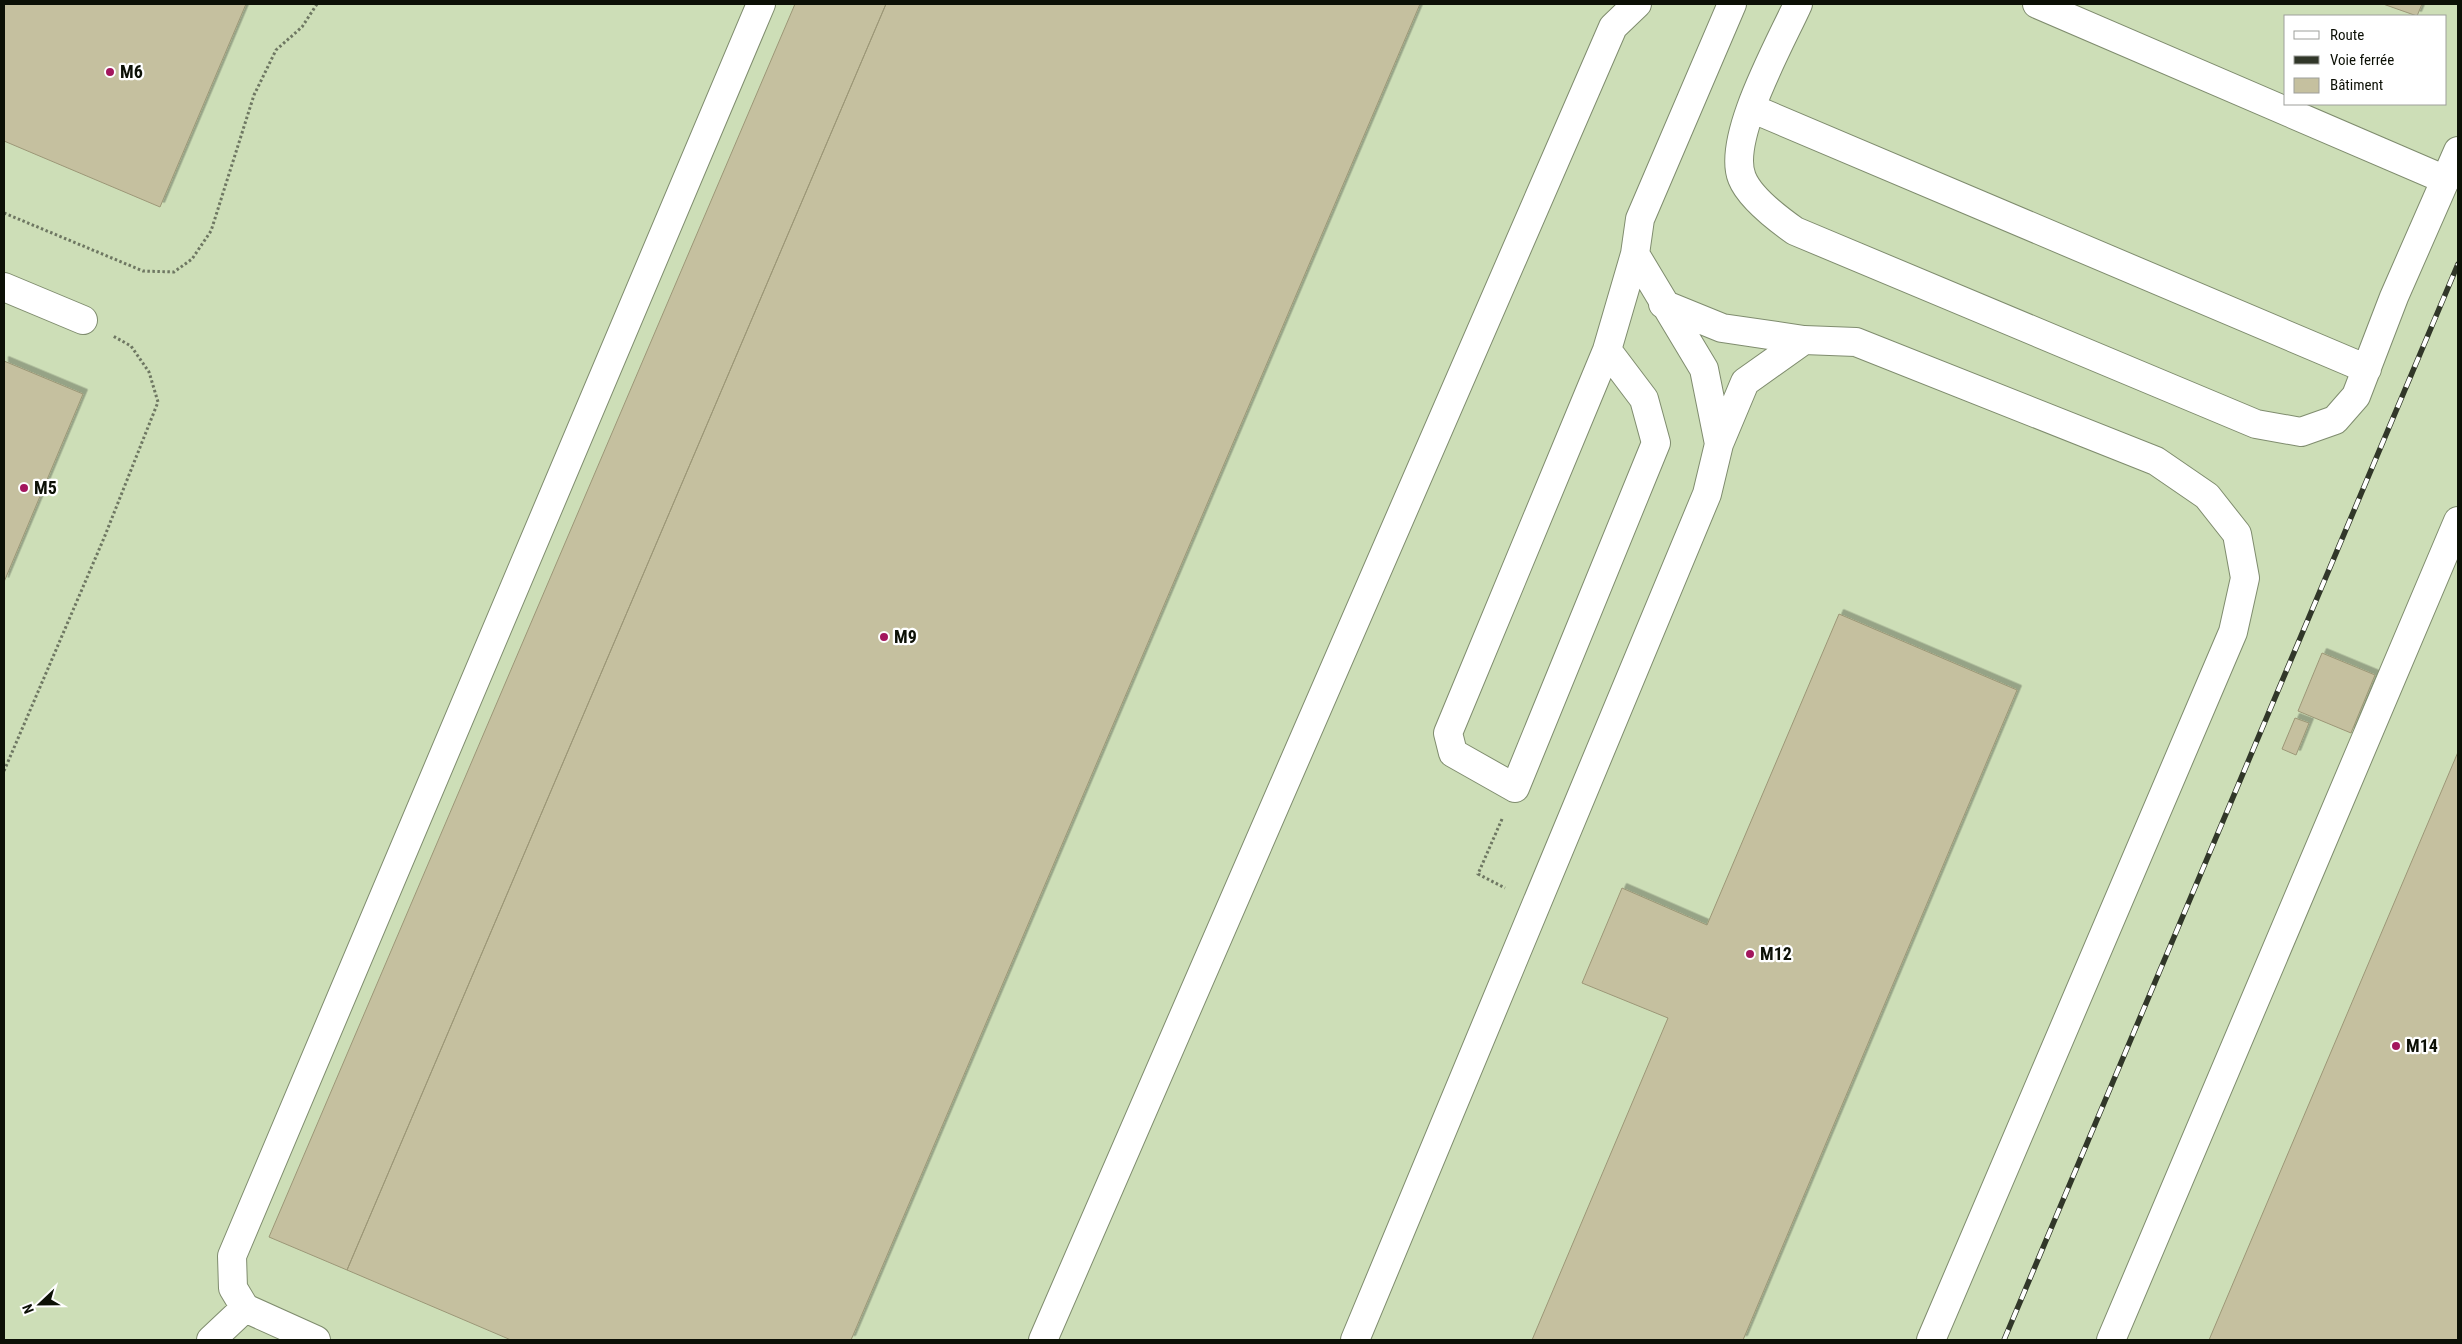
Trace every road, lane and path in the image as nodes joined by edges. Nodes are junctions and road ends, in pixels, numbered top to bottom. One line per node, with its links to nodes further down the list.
1 (316, 4): 10 (path)
2 (761, 4): 23 (lane)
3 (1636, 4): 26 (lane)
4 (1732, 4): 11 (lane)
5 (1798, 4): 7 (lane)
6 (2038, 4): 9 (lane)
7 (1751, 108): 17 (lane); 17 (lane)
8 (2458, 151): 9 (lane)
9 (2446, 180): 17 (lane)
10 (4, 213)
11 (1635, 254): 13 (lane); 16 (lane)
12 (4, 287): 14 (lane)
13 (1663, 304): 15 (lane); 18 (lane)
14 (83, 320): 20 (path)
15 (1804, 340): 18 (lane); 28 (lane)
16 (1607, 350): 21 (lane); 21 (lane)
17 (2367, 369)
18 (1719, 444): 22 (lane)
19 (2458, 521): 29 (lane)
20 (4, 771)
21 (1516, 788): 22 (path)
22 (1536, 904): 27 (lane)
23 (245, 1308): 24 (lane); 25 (lane)
24 (211, 1340)
25 (316, 1340)
26 (1043, 1340)
27 (1355, 1340)
28 (1931, 1340)
29 (2111, 1340)

